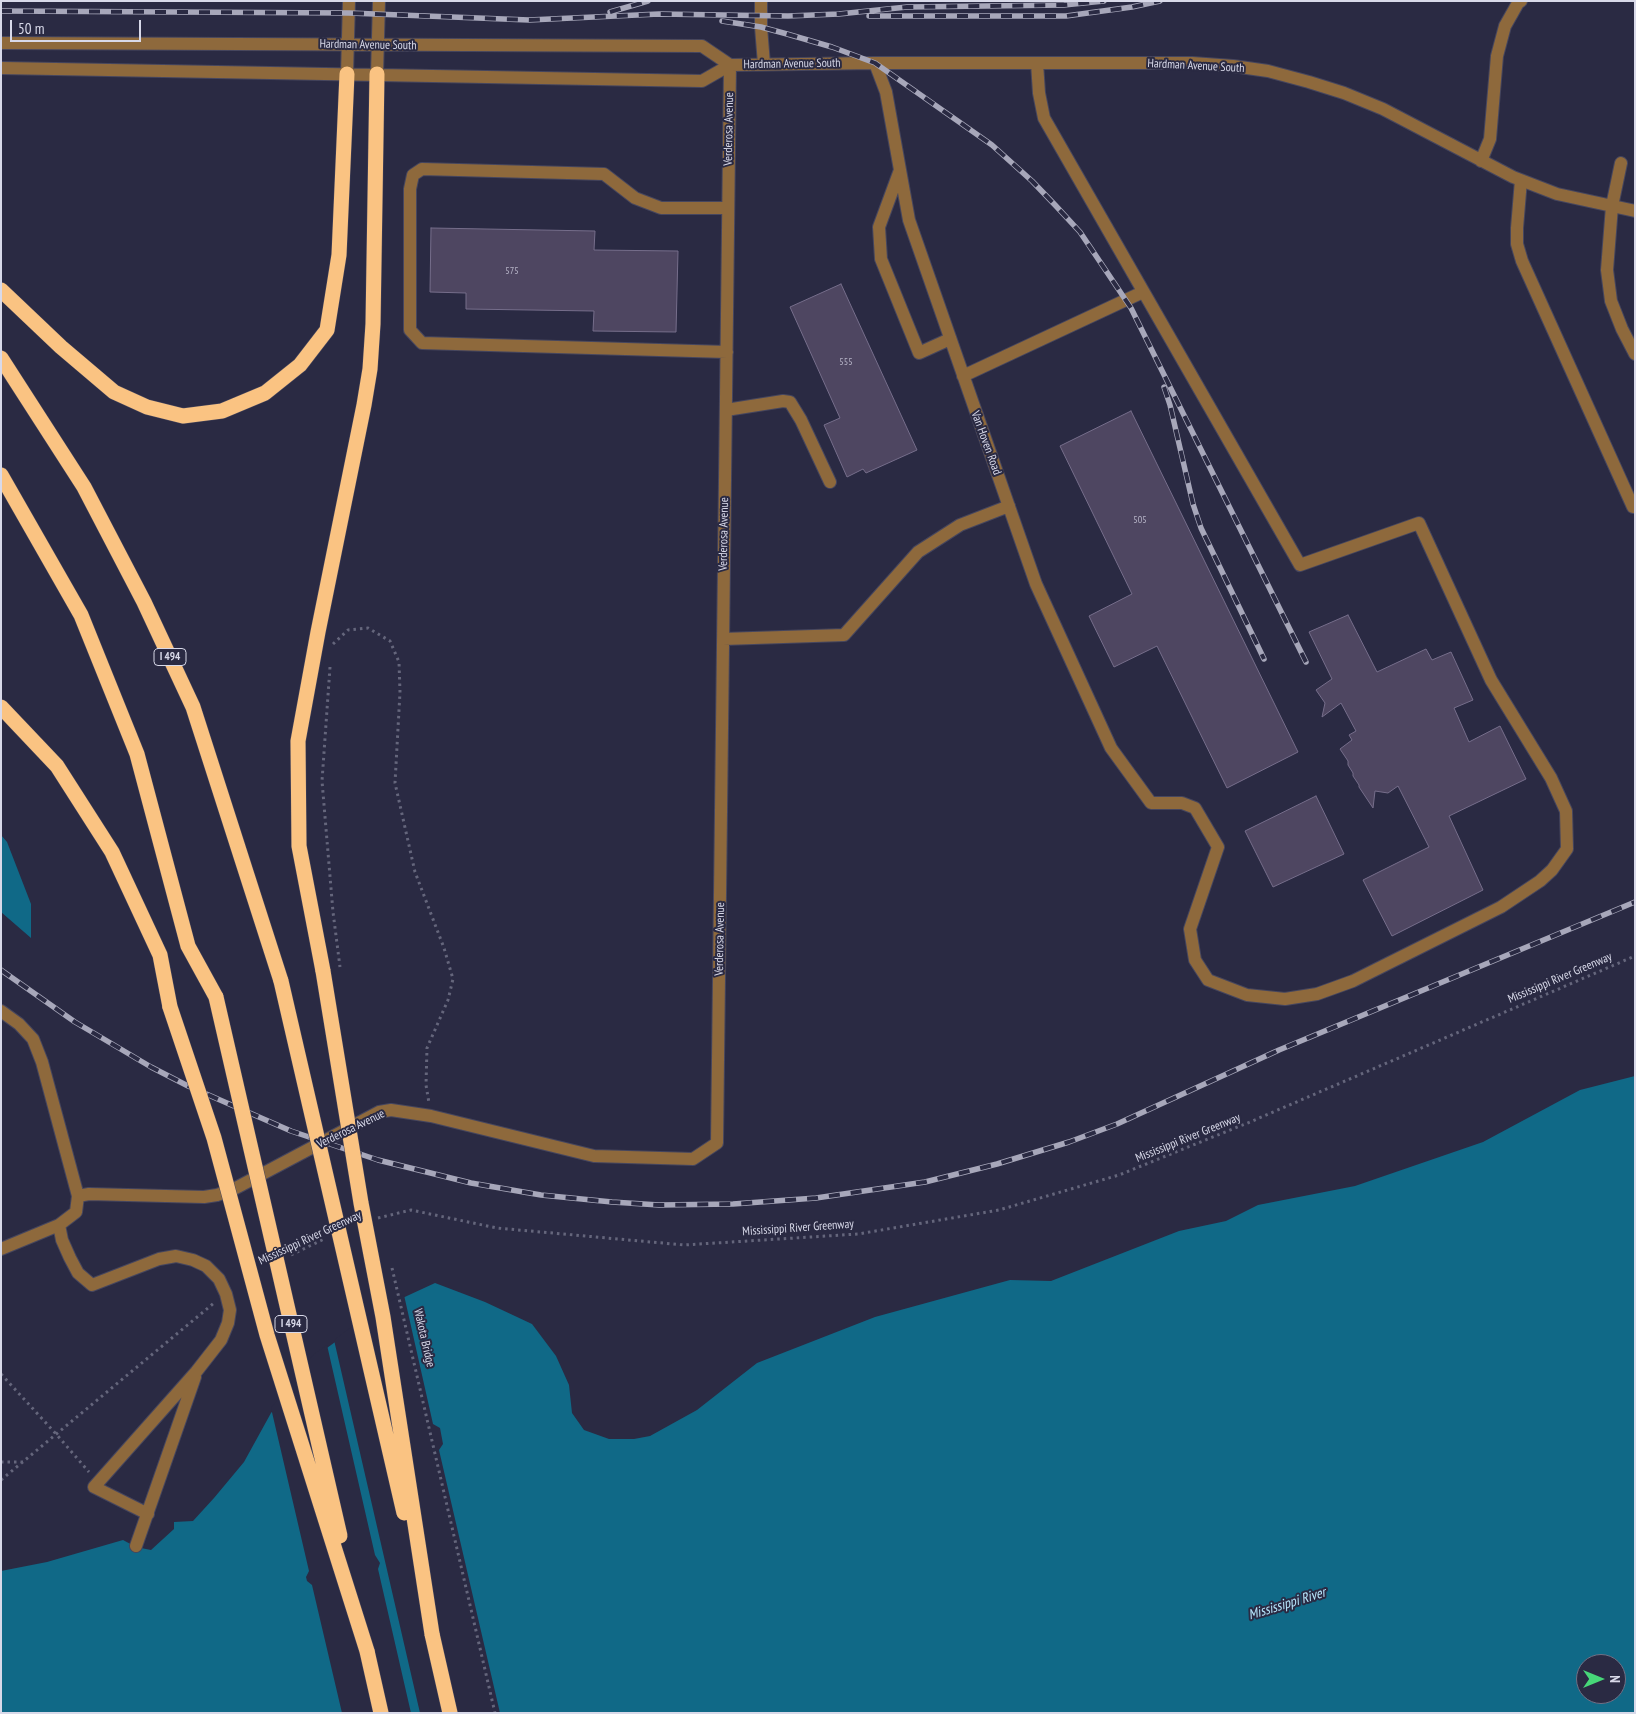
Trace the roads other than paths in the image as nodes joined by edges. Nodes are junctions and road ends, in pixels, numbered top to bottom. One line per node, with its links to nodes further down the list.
1 (349, 1): 6 (street)
2 (378, 1): 7 (street)
3 (761, 1): 10 (street)
4 (1521, 1): 15 (street)
5 (1, 43): 6 (street, Hardman Avenue South)
6 (348, 44): 7 (street, Hardman Avenue South); 13 (street)
7 (378, 46): 11 (street, Hardman Avenue South); 14 (street)
8 (875, 63): 9 (street, Hardman Avenue South); 10 (street, Hardman Avenue South); 17 (street, Van Hoven Road)
9 (1037, 63): 15 (street, Hardman Avenue South); 23 (street)
10 (764, 64): 11 (street, Hardman Avenue South)
11 (730, 65): 14 (street, Hardman Avenue South); 20 (street, Verderosa Avenue)
12 (1, 68): 13 (street, Hardman Avenue South)
13 (347, 74): 14 (street, Hardman Avenue South); 22 (highway)
14 (377, 74): 43 (highway, bridge)
15 (1481, 161): 18 (street, Hardman Avenue South)
16 (1621, 164): 19 (street)
17 (900, 170): 24 (street, Van Hoven Road); 24 (street)
18 (1521, 180): 19 (street, Hardman Avenue South); 33 (street)
19 (1612, 206): 21 (street, Hardman Avenue South); 26 (street)
20 (728, 208): 25 (street, Verderosa Avenue); 25 (street)
21 (1635, 210)
22 (1, 290)
23 (1143, 292): 28 (street); 32 (street, Van Hoven Road)
24 (950, 339): 28 (street, Van Hoven Road)
25 (727, 352): 29 (street, Verderosa Avenue)
26 (1635, 354)
27 (1, 358): 43 (highway, I 494, bridge)
28 (963, 376): 32 (street, Van Hoven Road)
29 (726, 410): 31 (street); 34 (street, Verderosa Avenue)
30 (1, 475): 44 (highway, I 494, bridge)
31 (830, 482)
32 (1009, 506): 34 (street)
33 (1633, 507)
34 (723, 639): 37 (street, Verderosa Avenue)
35 (1, 707): 44 (highway, bridge)
36 (1, 1011): 37 (street)
37 (78, 1196): 38 (street)
38 (58, 1225): 39 (street); 40 (street)
39 (1, 1249)
40 (196, 1372): 41 (street); 41 (street)
41 (148, 1514): 42 (street)
42 (136, 1546)
43 (432, 1634): 46 (highway, I 494)
44 (367, 1652): 45 (highway, I 494)
45 (381, 1713)
46 (450, 1713)

